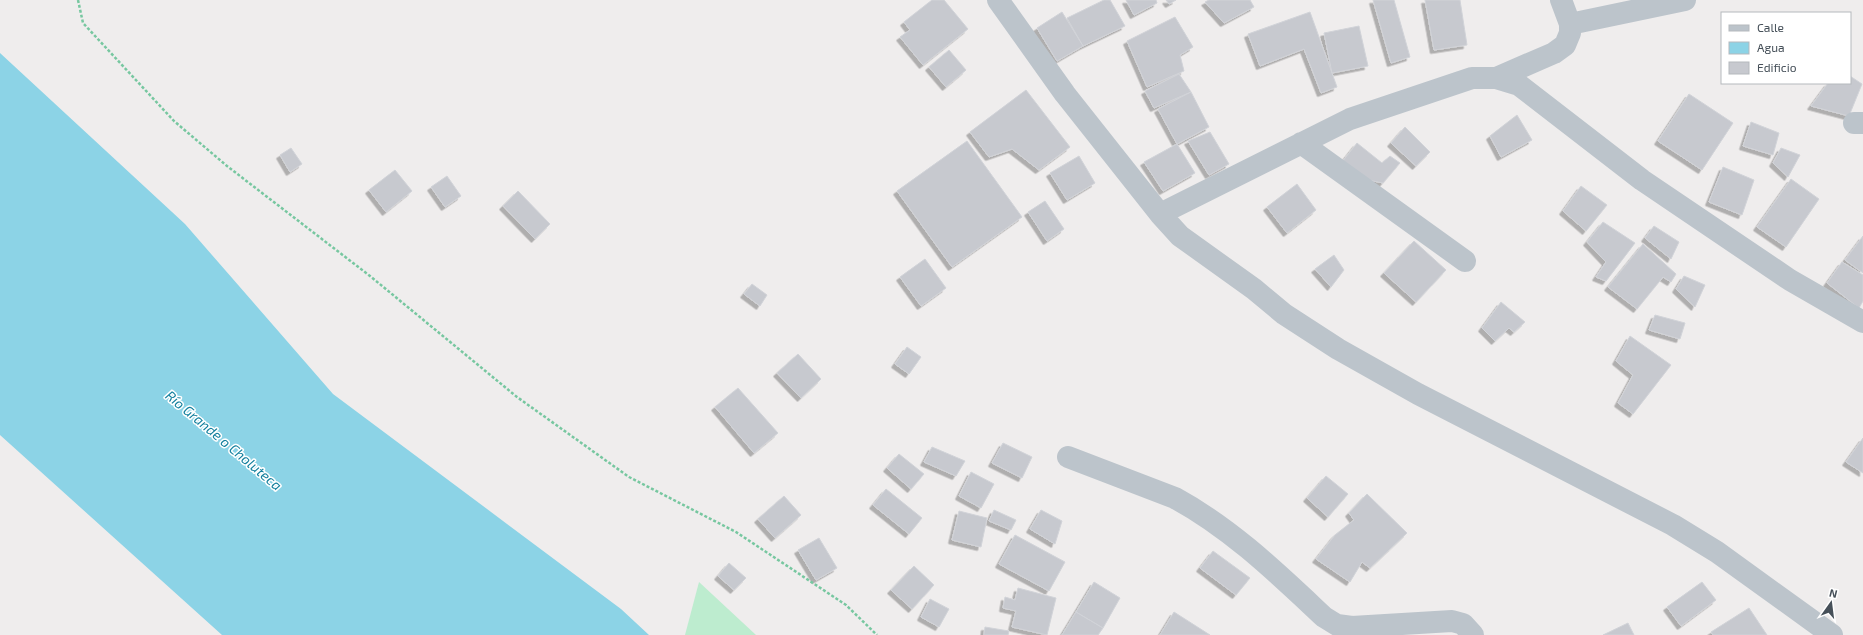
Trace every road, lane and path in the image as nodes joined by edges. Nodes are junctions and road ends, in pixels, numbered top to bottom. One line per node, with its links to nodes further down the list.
1 (78, 0): 12 (path)
2 (998, 0): 8 (street)
3 (1561, 0): 5 (street)
4 (1685, 0): 5 (street)
5 (1570, 24): 6 (street)
6 (1496, 78): 7 (street); 10 (street)
7 (1301, 143): 8 (street); 9 (street)
8 (1160, 214): 14 (street)
9 (1465, 261)
10 (1863, 322)
11 (1068, 457): 13 (street)
12 (877, 635)
13 (1473, 635)
14 (1832, 635)

